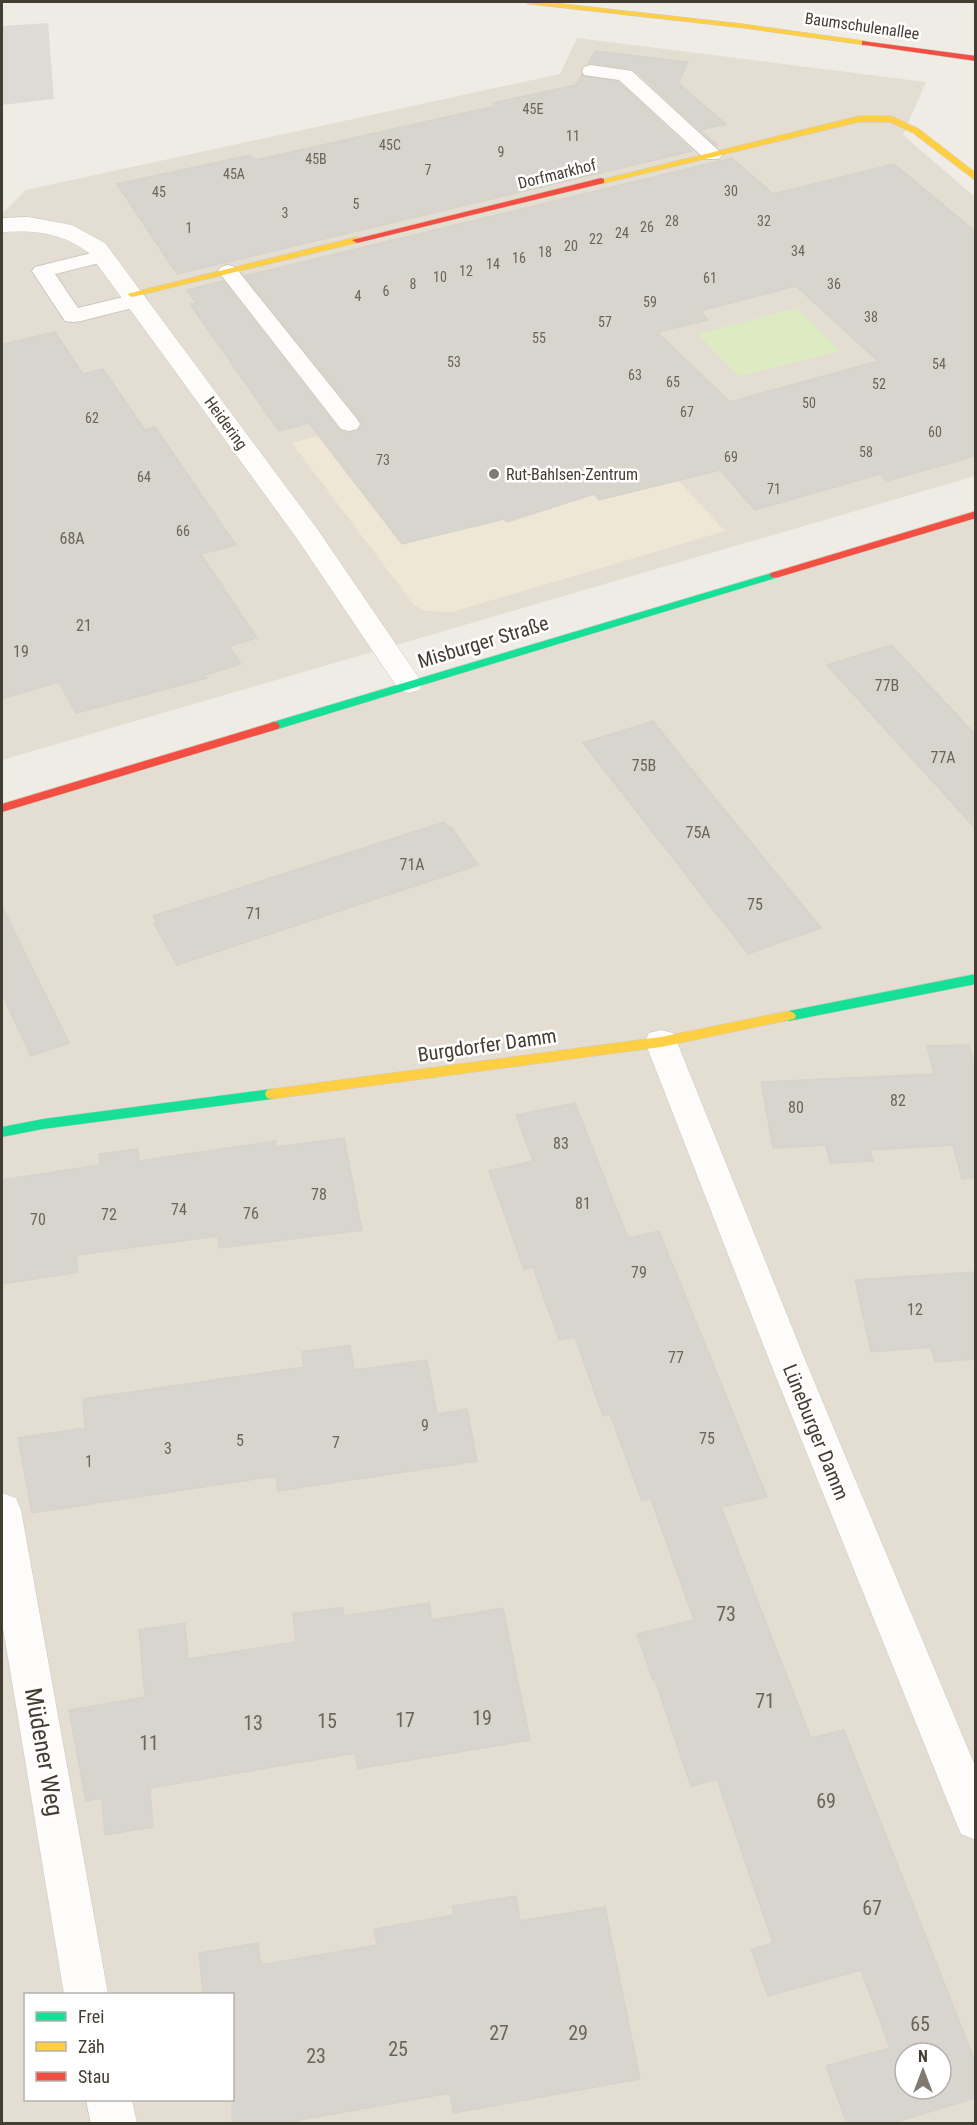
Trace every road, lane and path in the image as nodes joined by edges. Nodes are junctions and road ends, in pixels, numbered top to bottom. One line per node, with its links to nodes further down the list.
1 (529, 2): 2 (street, Baumschulenallee)
2 (975, 59)
3 (591, 71): 4 (lane)
4 (712, 154): 5 (street, Dorfmarkhof); 8 (street, Dorfmarkhof)
5 (975, 178)
6 (2, 225): 7 (street, Heidering)
7 (104, 256): 9 (street, Heidering); 9 (lane)
8 (228, 271): 9 (street, Dorfmarkhof); 10 (lane)
9 (134, 297): 12 (street, Heidering)
10 (349, 423)
11 (975, 514): 12 (street, Misburger Straße)
12 (409, 684): 13 (street, Misburger Straße)
13 (2, 808)
14 (975, 980): 15 (street, Burgdorfer Damm)
15 (661, 1042): 16 (street, Burgdorfer Damm); 18 (street, Lüneburger Damm)
16 (2, 1132)
17 (2, 1510): 19 (street, Müdener Weg)
18 (975, 1820)
19 (86, 1993)
20 (108, 2101): 21 (street)
21 (114, 2124)

